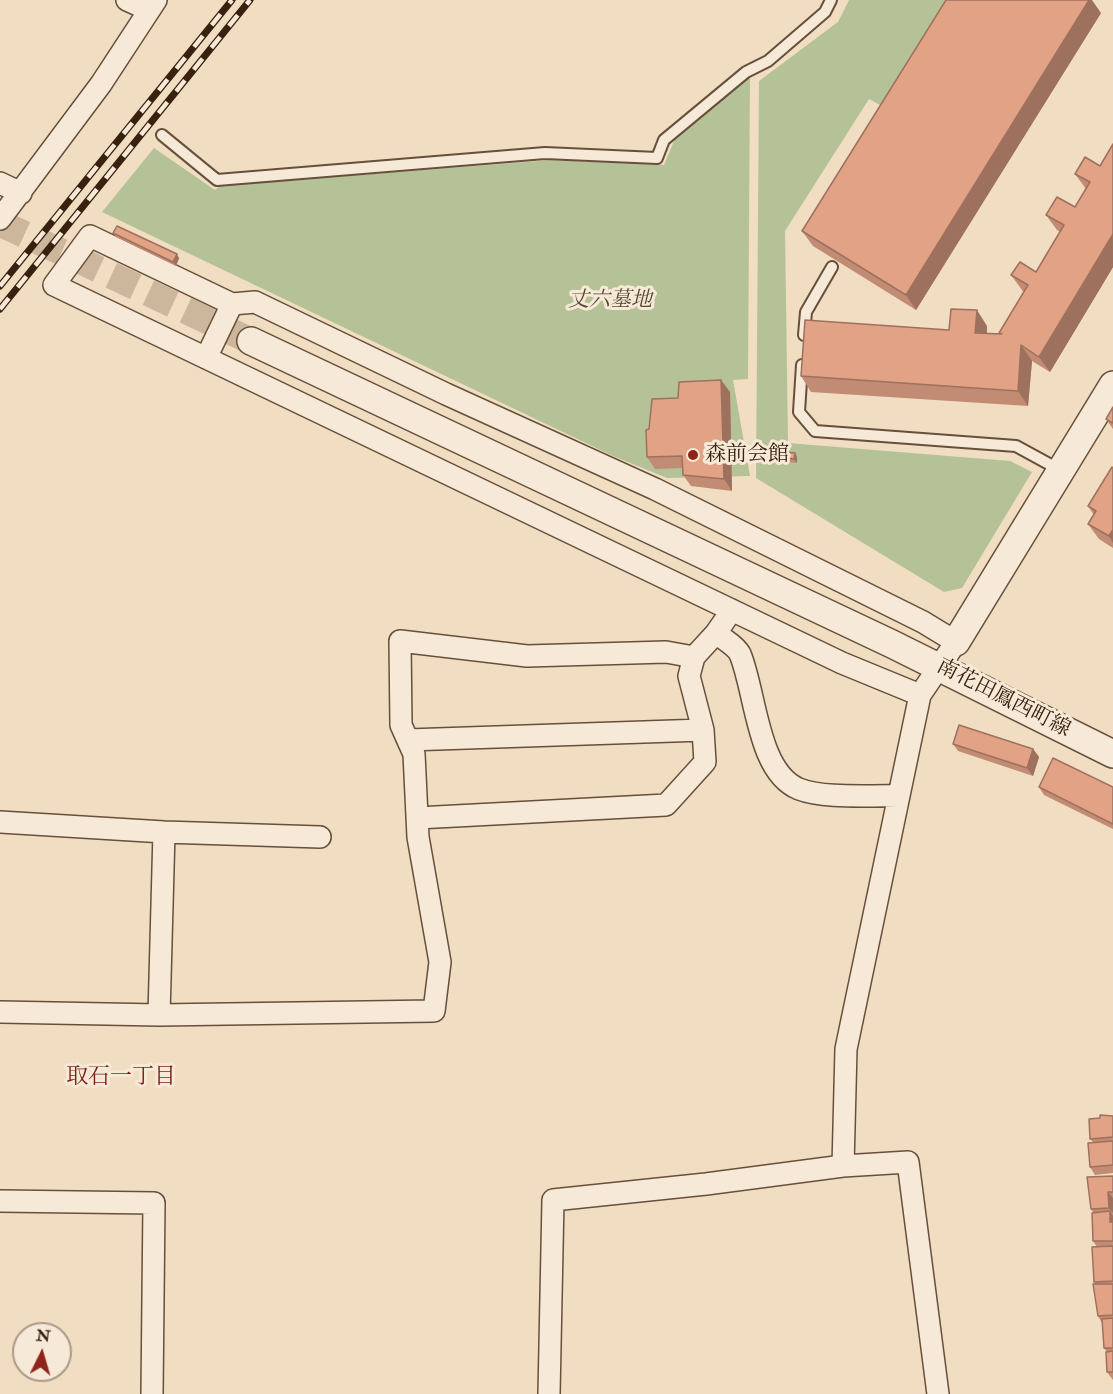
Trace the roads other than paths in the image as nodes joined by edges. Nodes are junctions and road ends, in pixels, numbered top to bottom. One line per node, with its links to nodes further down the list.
1 (127, 0): 3 (street)
2 (831, 0): 4 (lane)
3 (152, 5): 6 (street)
4 (162, 135)
5 (0, 183): 6 (street)
6 (21, 193): 7 (street)
7 (0, 219)
8 (832, 267): 13 (lane)
9 (232, 304): 11 (street); 11 (street); 16 (street)
10 (251, 341): 18 (street, 南花田鳳西町線)
11 (206, 358): 14 (street)
12 (1113, 385): 13 (street)
13 (1060, 470): 16 (street)
14 (732, 610): 15 (street); 19 (street)
15 (716, 633): 17 (street); 23 (street)
16 (956, 642): 18 (street)
17 (694, 657): 20 (street); 21 (street)
18 (939, 667): 19 (street); 22 (street, 南花田鳳西町線)
19 (920, 695): 23 (street)
20 (703, 729): 21 (street); 24 (street)
21 (408, 740): 24 (street)
22 (1113, 754)
23 (899, 796): 30 (street)
24 (417, 818): 29 (street)
25 (0, 822): 26 (street)
26 (164, 832): 27 (street); 29 (street)
27 (320, 837)
28 (0, 1012): 29 (street)
29 (159, 1015)
30 (843, 1166): 33 (street); 34 (street)
31 (0, 1201): 32 (street)
32 (152, 1394)
33 (549, 1394)
34 (938, 1394)

